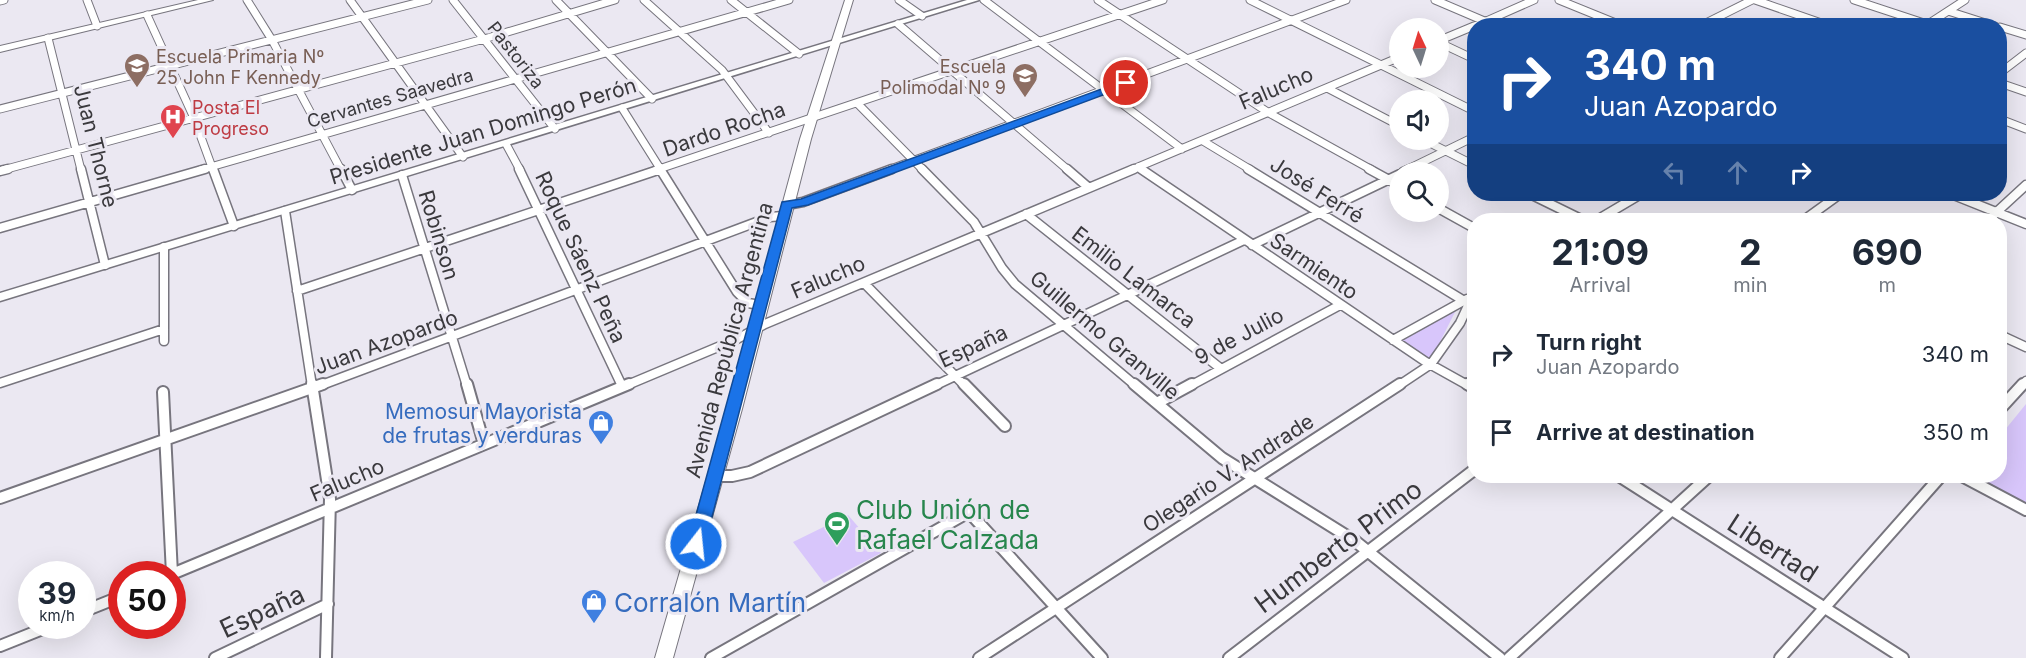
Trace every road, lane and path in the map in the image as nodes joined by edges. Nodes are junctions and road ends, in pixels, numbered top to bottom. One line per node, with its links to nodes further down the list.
1 (4, 0): 27 (street)
2 (87, 0): 46 (street)
3 (209, 0): 33 (main road)
4 (247, 0): 54 (street)
5 (350, 0): 35 (street)
6 (428, 0): 35 (street)
7 (453, 0): 53 (street, Pastoriza)
8 (556, 0): 30 (street)
9 (615, 0): 30 (street)
10 (644, 0): 49 (street)
11 (732, 0): 31 (street)
12 (789, 0): 31 (street, Cervantes Saavedra)
13 (849, 0): 56 (main road, Avenida República Argentina)
14 (899, 0): 34 (street)
15 (975, 0): 34 (street, Presidente Juan Domingo Perón)
16 (984, 0): 55 (street)
17 (1098, 0): 32 (street)
18 (1163, 0): 32 (street, Dardo Rocha)
19 (1250, 0): 44 (street)
20 (1346, 0): 44 (street, Juan Azopardo)
21 (1435, 0): 36 (street)
22 (1534, 0): 37 (street)
23 (1559, 0): 38 (street)
24 (1754, 0): 39 (street); 40 (street)
25 (1854, 0): 41 (street)
26 (1952, 0): 28 (street)
27 (0, 1)
28 (1962, 1): 29 (street)
29 (1948, 11): 42 (street); 43 (street)
30 (569, 12): 53 (street); 59 (street)
31 (747, 12): 49 (street, Cervantes Saavedra); 61 (street)
32 (1120, 14): 55 (street, Dardo Rocha); 63 (street)
33 (147, 15): 46 (main road); 67 (street)
34 (922, 16): 45 (street, Presidente Juan Domingo Perón)
35 (363, 17): 54 (street); 65 (street)
36 (1478, 18)
37 (1492, 18)
38 (1603, 18)
39 (1717, 18)
40 (1807, 18)
41 (1906, 18)
42 (1937, 18)
43 (1970, 18)
44 (1292, 20): 63 (street, Juan Azopardo); 66 (street)
45 (898, 24): 56 (street, Presidente Juan Domingo Perón); 69 (street)
46 (97, 26): 52 (main road)
47 (1467, 29): 51 (street)
48 (2007, 29): 50 (street)
49 (678, 32): 59 (street, Cervantes Saavedra); 70 (street)
50 (2026, 35)
51 (1449, 37)
52 (48, 38): 58 (main road); 77 (street, Juan Thorne)
53 (484, 39): 65 (street); 71 (street, Pastoriza)
54 (272, 40): 67 (street); 74 (street)
55 (1039, 42): 69 (street, Dardo Rocha); 75 (street)
56 (834, 43): 61 (street, Presidente Juan Domingo Perón); 86 (main road, Avenida República Argentina)
57 (1449, 47): 62 (street)
58 (0, 49)
59 (608, 52): 71 (street, Cervantes Saavedra); 78 (street)
60 (2026, 53): 68 (street)
61 (799, 54): 70 (street, Presidente Juan Domingo Perón)
62 (1467, 56)
63 (1189, 59): 75 (street, Juan Azopardo); 84 (street)
64 (1389, 61): 66 (street, Falucho)
65 (397, 63): 74 (street); 80 (street)
66 (1382, 64): 73 (street, Falucho); 81 (street)
67 (172, 65): 77 (street); 85 (street)
68 (2007, 68)
69 (951, 70): 79 (street, Dardo Rocha); 89 (street)
70 (725, 75): 78 (street, Presidente Juan Domingo Perón); 93 (street)
71 (515, 78): 80 (street, Cervantes Saavedra); 90 (street, Pastoriza)
72 (2007, 85): 76 (street)
73 (1327, 88): 84 (street, Falucho); 87 (street)
74 (299, 90): 85 (street); 92 (street)
75 (1105, 91): 89 (street, Juan Azopardo); 97 (street)
76 (2026, 92)
77 (63, 93): 83 (street); 98 (street, Juan Thorne)
78 (652, 99): 82 (street, Presidente Juan Domingo Perón)
79 (857, 103): 86 (street, Dardo Rocha); 101 (street, Guillermo Granville)
80 (427, 104): 92 (street, Cervantes Saavedra); 100 (street)
81 (1467, 107)
82 (622, 108): 90 (street, Presidente Juan Domingo Perón); 106 (street)
83 (0, 109)
84 (1269, 113): 95 (street, Falucho); 109 (street)
85 (194, 118): 98 (street); 104 (street)
86 (811, 119): 93 (street, Dardo Rocha); 120 (main road, Avenida República Argentina)
87 (1389, 120)
88 (2007, 122): 91 (street)
89 (1016, 124): 101 (street, Juan Azopardo); 111 (street)
90 (555, 129): 96 (street, Presidente Juan Domingo Perón)
91 (2026, 129)
92 (323, 133): 104 (street, Cervantes Saavedra); 112 (street)
93 (769, 133): 106 (street, Dardo Rocha)
94 (1467, 140): 99 (street, España)
95 (1203, 141): 97 (street, Falucho); 122 (street, José Ferré)
96 (506, 144): 100 (street, Presidente Juan Domingo Perón); 118 (street, Roque Sáenz Peña)
97 (1182, 149): 105 (street, Falucho)
98 (77, 150): 107 (street); 113 (street, Juan Thorne)
99 (1446, 151): 102 (street, España); 103 (street)
100 (463, 157): 108 (street, Presidente Juan Domingo Perón)
101 (916, 162): 120 (street, Juan Azopardo); 133 (street, Guillermo Granville)
102 (1424, 162)
103 (1467, 162)
104 (212, 166): 113 (street, Cervantes Saavedra); 131 (street)
105 (1138, 167): 111 (street, Falucho); 135 (street, Sarmiento)
106 (660, 170): 118 (street, Dardo Rocha); 134 (street)
107 (0, 171)
108 (402, 175): 112 (street, Presidente Juan Domingo Perón); 137 (street, Robinson)
109 (1388, 180): 122 (street, España)
110 (2026, 185): 121 (street)
111 (1089, 188): 126 (street, Falucho)
112 (352, 190): 119 (street, Presidente Juan Domingo Perón)
113 (91, 201): 132 (street, Cervantes Saavedra); 138 (street, Juan Thorne)
114 (1544, 201): 123 (street)
115 (1629, 201): 124 (street)
116 (1830, 201): 125 (street)
117 (1968, 201): 121 (street)
118 (540, 210): 137 (street, Dardo Rocha); 140 (street, Roque Sáenz Peña)
119 (285, 211): 131 (street, Presidente Juan Domingo Perón); 141 (street)
120 (785, 211): 134 (street, Juan Azopardo); 146 (main road, Avenida República Argentina)
121 (1996, 212)
122 (1321, 213): 135 (street, España); 144 (street, José Ferré)
123 (1569, 213)
124 (1609, 213)
125 (1814, 213)
126 (1026, 214): 133 (street, Falucho); 142 (street, Emilio Lamarca)
127 (1449, 214): 129 (street)
128 (2007, 216): 130 (street)
129 (1467, 224)
130 (2026, 224)
131 (234, 226): 136 (street, Presidente Juan Domingo Perón)
132 (0, 228)
133 (982, 233): 139 (street, Falucho); 149 (street, Guillermo Granville)
134 (705, 242): 140 (street, Juan Azopardo); 146 (street)
135 (1248, 243): 142 (street, España); 147 (street, Sarmiento)
136 (164, 247): 138 (street, Presidente Juan Domingo Perón); 150 (street)
137 (423, 248): 141 (street, Dardo Rocha); 152 (street, Robinson)
138 (105, 265): 143 (street, Presidente Juan Domingo Perón)
139 (864, 283): 151 (street, Falucho); 159 (street)
140 (577, 290): 152 (street, Juan Azopardo); 163 (street, Roque Sáenz Peña)
141 (297, 291): 164 (street)
142 (1126, 295): 149 (street, España); 158 (street, Emilio Lamarca)
143 (0, 297)
144 (1467, 299)
145 (1467, 303): 154 (street)
146 (760, 305): 151 (main road, Avenida República Argentina)
147 (1340, 305): 154 (street, Sarmiento); 158 (street, 9 de Julio)
148 (1467, 308): 157 (street, Olegario V. Andrade)
149 (1064, 325): 159 (street, España); 167 (street, Guillermo Granville)
150 (164, 329): 155 (street); 161 (street)
151 (753, 330): 163 (street, Falucho); 172 (main road, Avenida República Argentina)
152 (453, 336): 164 (street, Juan Azopardo); 170 (street, Robinson)
153 (2007, 338): 156 (street)
154 (1393, 340): 157 (street, Sarmiento)
155 (164, 341)
156 (2026, 347)
157 (1431, 364): 162 (street, Sarmiento); 173 (street, Olegario V. Andrade)
158 (1220, 368): 167 (street, 9 de Julio)
159 (957, 376): 168 (street); 172 (street, España)
160 (2026, 381): 166 (street)
161 (0, 383)
162 (1467, 384)
163 (622, 386): 170 (street, Falucho)
164 (312, 388): 169 (street, Juan Azopardo); 179 (street)
165 (163, 392): 169 (street)
166 (2007, 401)
167 (1157, 403): 173 (street, Guillermo Granville)
168 (1005, 426)
169 (165, 440): 178 (street, Juan Azopardo); 183 (street)
170 (484, 444): 179 (street, Falucho)
171 (1467, 475): 182 (street, Humberto Primo)
172 (716, 476): 192 (main road, Avenida República Argentina)
173 (1255, 479): 182 (street, Guillermo Granville); 186 (street, Olegario V. Andrade)
174 (1630, 483): 180 (street, Libertad)
175 (1701, 483): 180 (street)
176 (1935, 483): 187 (street)
177 (1975, 483): 181 (street)
178 (0, 498)
179 (330, 508): 184 (street, Falucho); 185 (street)
180 (1672, 510): 187 (street, Libertad); 198 (street)
181 (2026, 510)
182 (1369, 552): 196 (street, Humberto Primo); 197 (street, Guillermo Granville)
183 (171, 561)
184 (186, 568)
185 (328, 604): 190 (street, España); 191 (street)
186 (1056, 608): 193 (street); 194 (street, Olegario V. Andrade); 195 (street)
187 (1825, 608): 199 (street); 200 (street, Libertad)
188 (18, 639): 189 (street)
189 (0, 646)
190 (215, 658)
191 (326, 658)
192 (664, 658)
193 (711, 658)
194 (979, 658)
195 (1102, 658)
196 (1229, 658)
197 (1500, 658)
198 (1509, 658)
199 (1780, 658)
200 (1903, 658)

